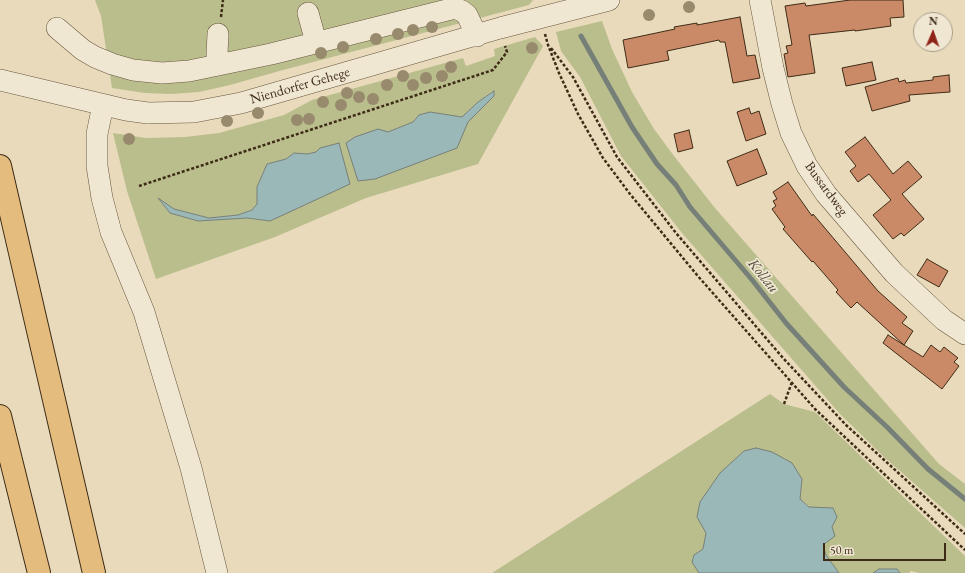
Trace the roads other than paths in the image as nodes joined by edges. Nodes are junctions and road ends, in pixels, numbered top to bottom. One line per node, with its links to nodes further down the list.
1 (624, 0): 3 (street, Niendorfer Gehege)
2 (760, 0): 13 (street, Bussardweg)
3 (602, 2): 7 (street, Niendorfer Gehege)
4 (308, 13): 8 (street)
5 (57, 28): 9 (street)
6 (218, 34): 9 (street)
7 (477, 36): 8 (street); 11 (street, Niendorfer Gehege)
8 (316, 42): 9 (street)
9 (219, 65)
10 (0, 80): 11 (street, Niendorfer Gehege)
11 (103, 106): 17 (street)
12 (0, 166): 16 (highway)
13 (965, 334)
14 (0, 416): 15 (highway)
15 (39, 573)
16 (94, 573)
17 (217, 573)

